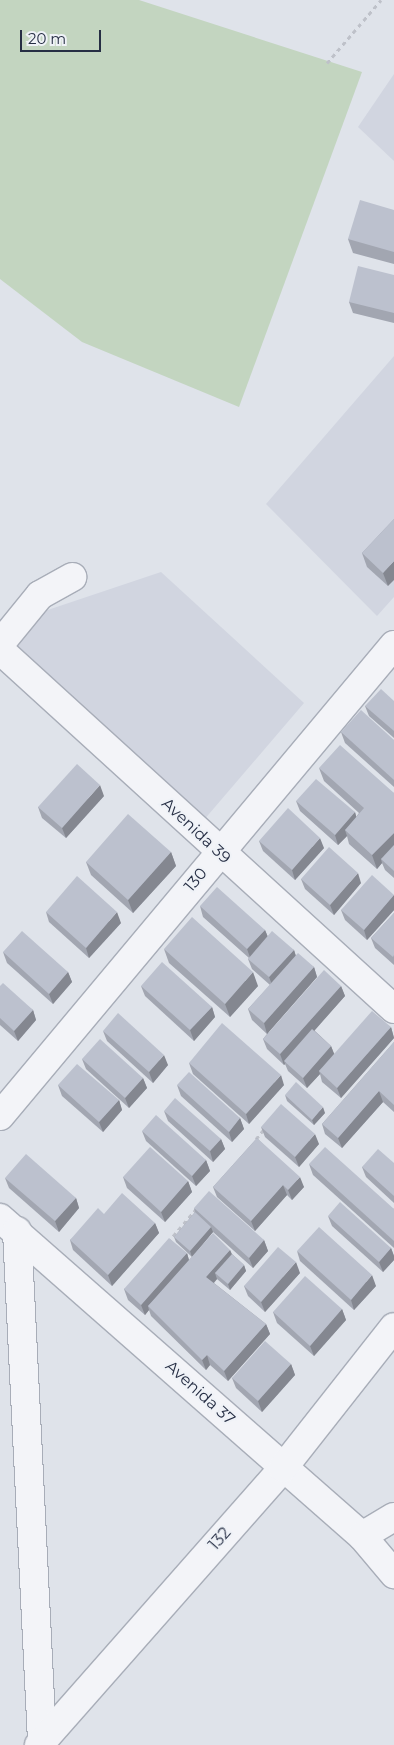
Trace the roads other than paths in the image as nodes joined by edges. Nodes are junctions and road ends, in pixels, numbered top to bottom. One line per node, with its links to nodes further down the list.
1 (72, 577): 2 (street)
2 (0, 644)
3 (394, 645): 5 (street, 130)
4 (0, 650): 5 (street, Avenida 39)
5 (218, 852): 6 (street, Avenida 39); 7 (street, 130)
6 (394, 1009)
7 (0, 1116)
8 (8, 1224): 10 (street, Avenida 37); 14 (street)
9 (394, 1327): 10 (street, 132)
10 (283, 1468): 12 (street, Avenida 37); 14 (street, 132)
11 (394, 1517): 12 (street)
12 (362, 1536): 13 (street, Avenida 37)
13 (394, 1574)
14 (40, 1743)

